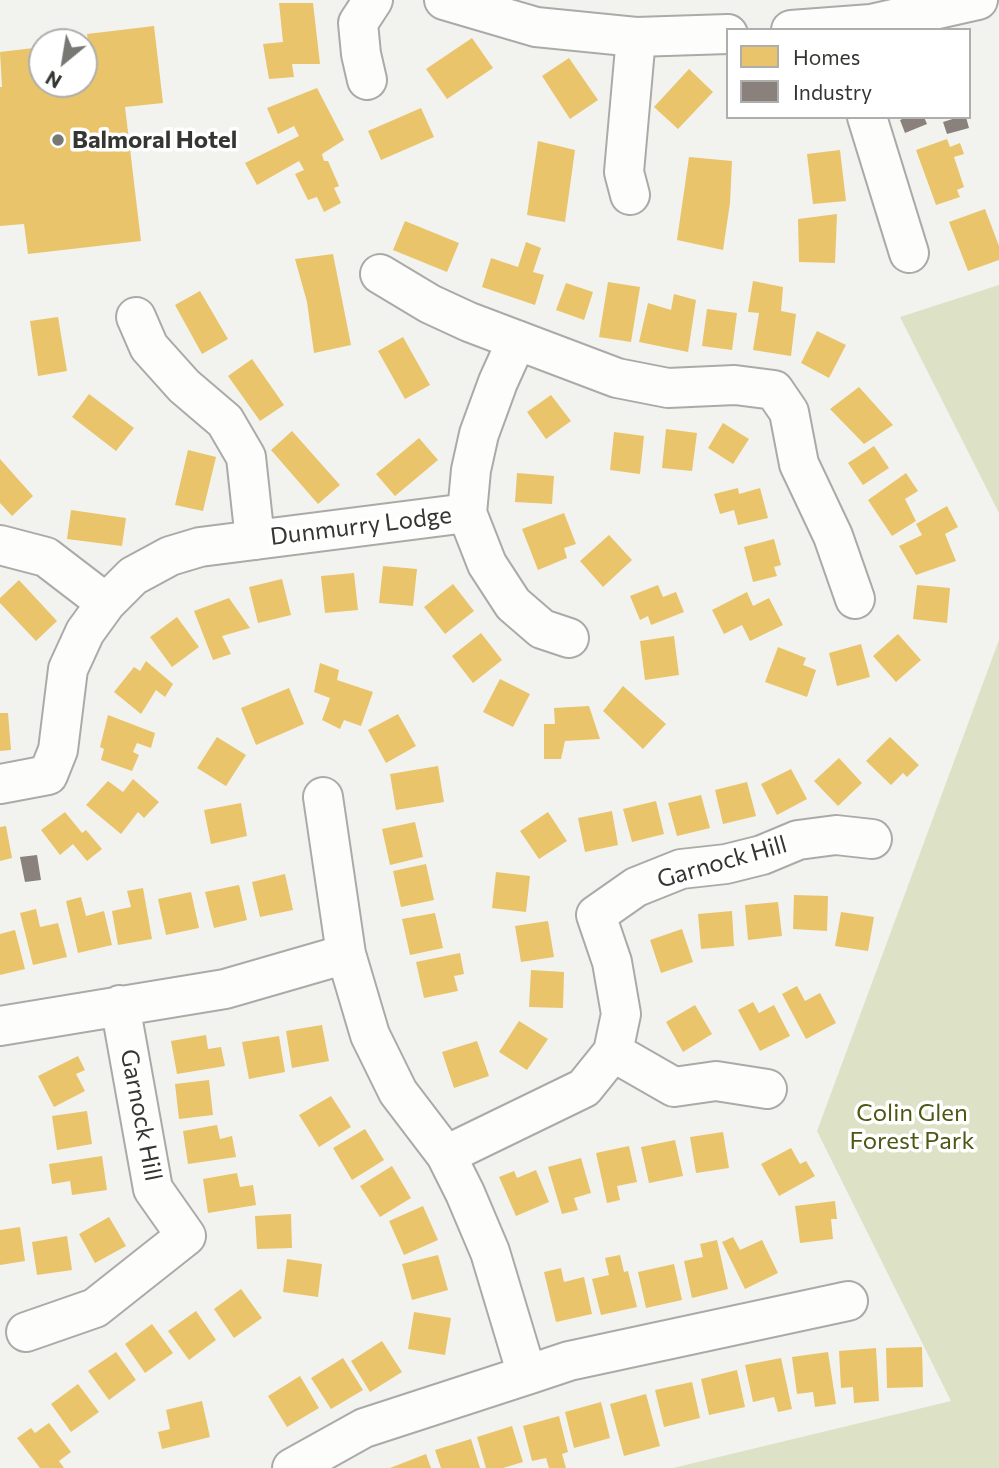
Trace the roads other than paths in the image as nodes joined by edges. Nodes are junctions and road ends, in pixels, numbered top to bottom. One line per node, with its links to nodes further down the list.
1 (373, 0): 8 (street)
2 (444, 0): 7 (street)
3 (978, 0): 4 (street)
4 (861, 27): 5 (street)
5 (838, 28)
6 (726, 34): 7 (street)
7 (636, 37): 10 (street)
8 (367, 80)
9 (868, 119): 11 (street)
10 (630, 195)
11 (909, 253)
12 (380, 274): 14 (street)
13 (136, 317): 16 (street, Dunmurry Lodge)
14 (517, 340): 15 (street, Dunmurry Lodge); 18 (street)
15 (467, 513): 16 (street, Dunmurry Lodge); 20 (street, Dunmurry Lodge)
16 (255, 540): 19 (street, Dunmurry Lodge)
17 (0, 545): 19 (street)
18 (855, 599)
19 (106, 603): 21 (street, Dunmurry Lodge)
20 (569, 638)
21 (0, 784)
22 (323, 797): 24 (street)
23 (872, 839): 27 (street, Garnock Hill)
24 (346, 954): 25 (street); 29 (street)
25 (120, 1005): 26 (street); 31 (street, Garnock Hill)
26 (0, 1026)
27 (613, 1052): 28 (street); 29 (street, Garnock Hill)
28 (767, 1089)
29 (446, 1155): 32 (street)
30 (848, 1301): 32 (street)
31 (26, 1332)
32 (527, 1375): 33 (street)
33 (292, 1468)

